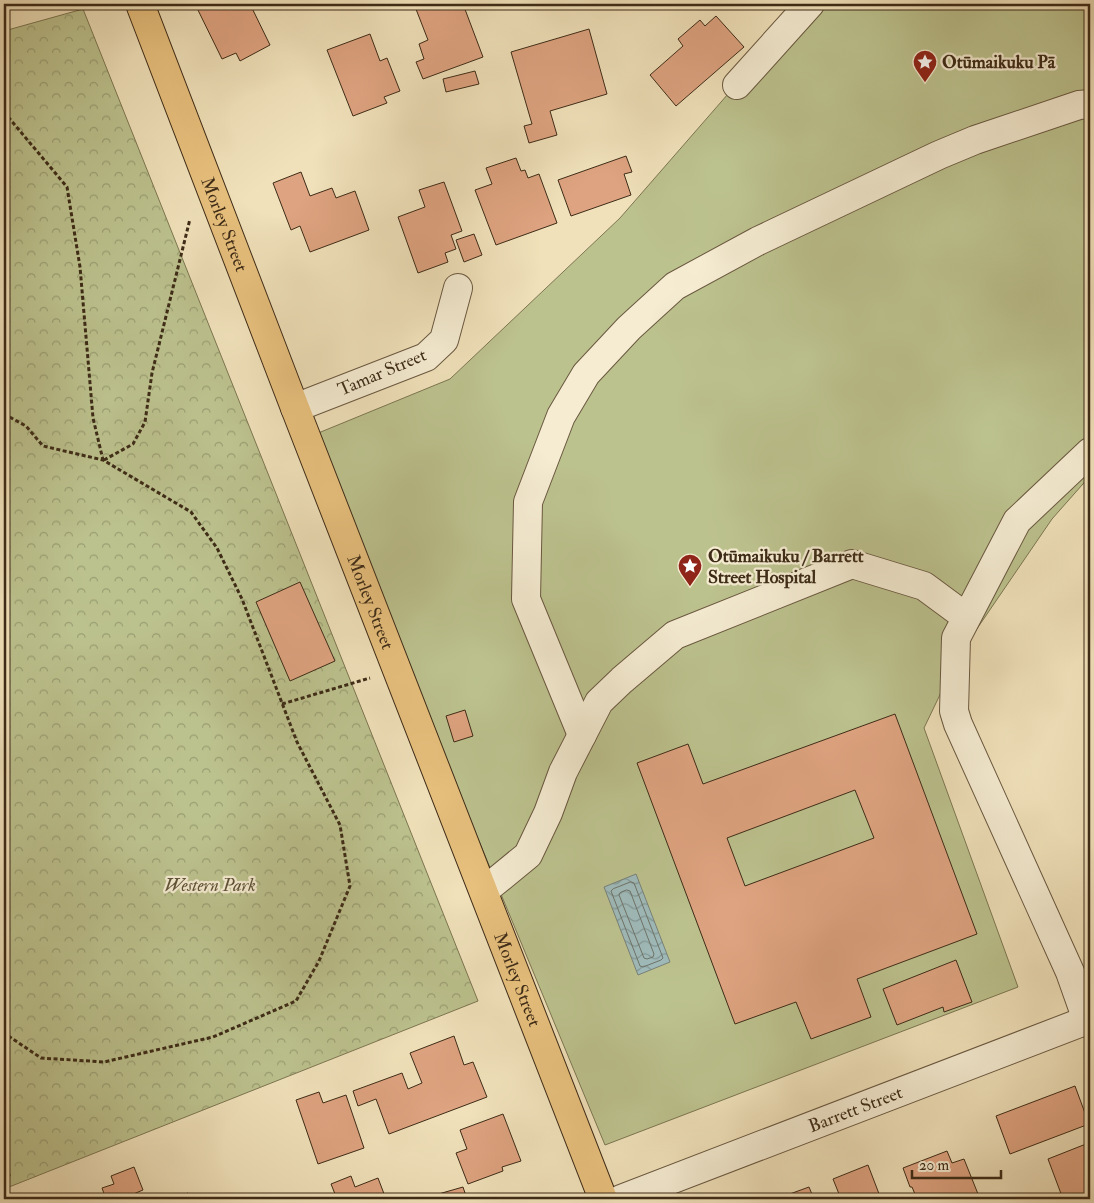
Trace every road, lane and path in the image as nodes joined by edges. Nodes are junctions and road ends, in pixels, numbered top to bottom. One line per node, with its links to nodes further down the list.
1 (140, 4): 8 (main road, Morley Street)
2 (810, 4): 3 (street)
3 (737, 85)
4 (1090, 104): 15 (street)
5 (4, 112): 11 (path)
6 (192, 215): 11 (path)
7 (458, 288): 8 (street, Tamar Street)
8 (295, 408): 13 (main road, Morley Street)
9 (4, 414): 11 (path)
10 (1090, 452): 12 (street)
11 (103, 460): 14 (path)
12 (966, 617): 15 (street); 17 (street)
13 (397, 670): 14 (path); 16 (main road, Morley Street)
14 (282, 704): 18 (path)
15 (582, 735): 16 (street)
16 (484, 891): 21 (main road, Morley Street)
17 (1089, 1020): 22 (street, Barrett Street)
18 (4, 1034)
19 (4, 1162): 20 (path)
20 (4, 1177)
21 (603, 1199)
22 (621, 1199)

